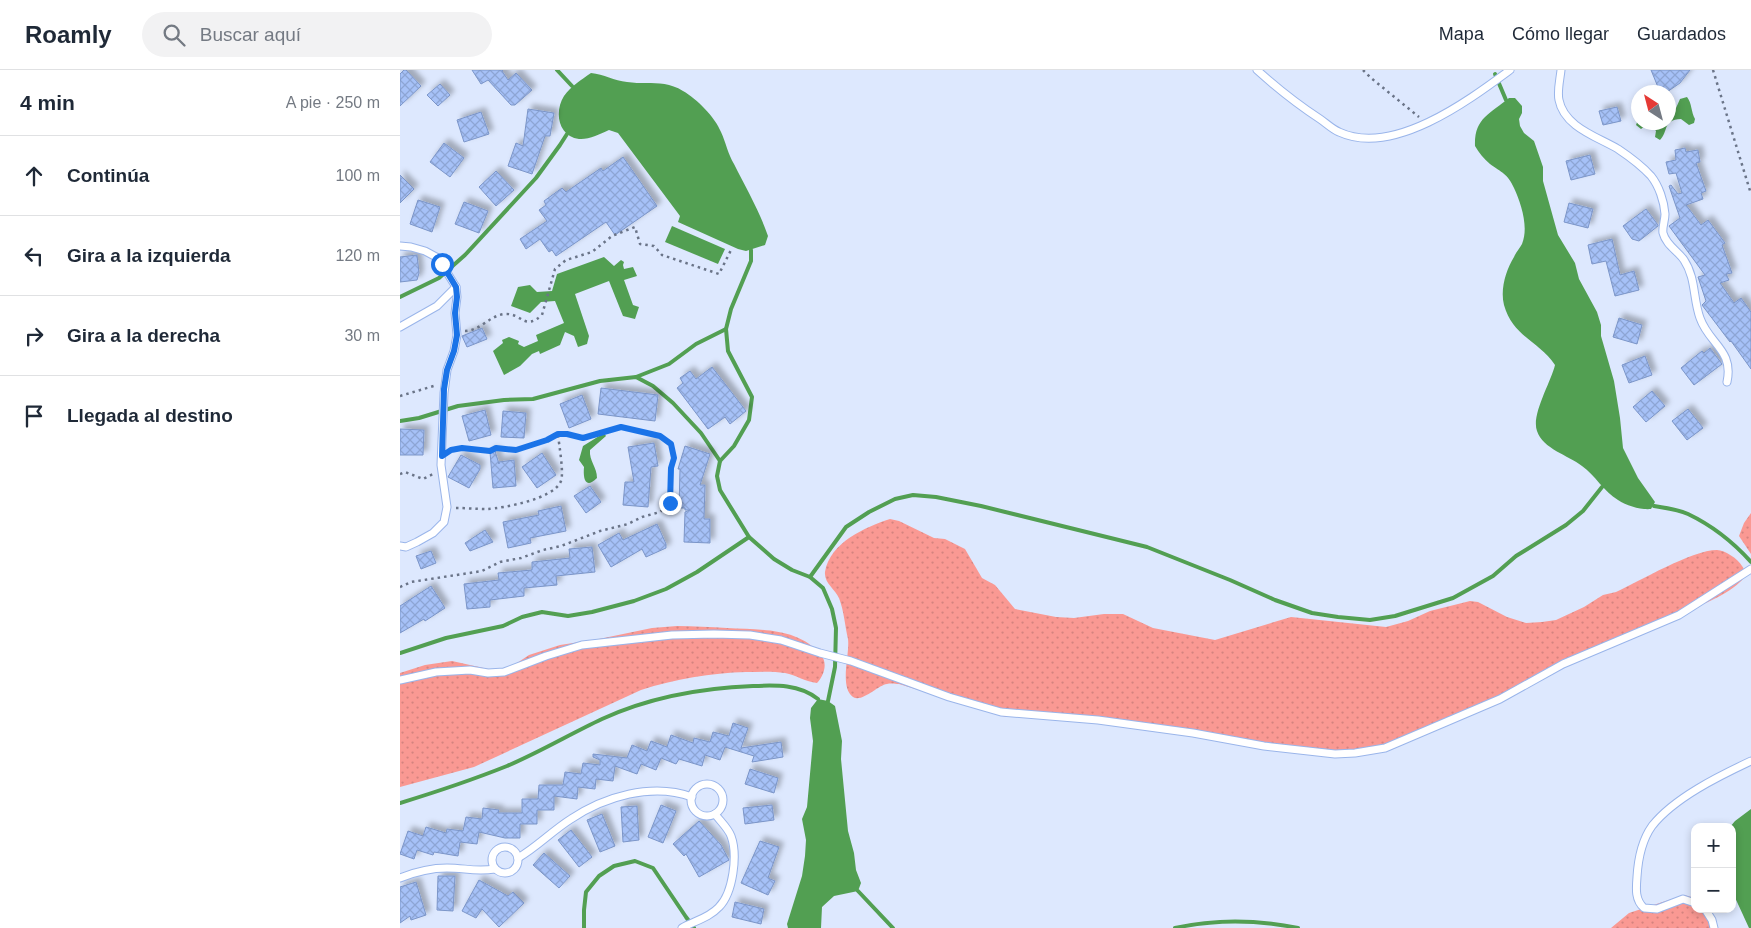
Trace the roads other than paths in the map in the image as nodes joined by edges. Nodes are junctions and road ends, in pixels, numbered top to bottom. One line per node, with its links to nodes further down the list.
1 (1257, 70): 2 (lane)
2 (1510, 70)
3 (1561, 70): 7 (lane)
4 (400, 246): 5 (lane)
5 (456, 287): 6 (lane); 8 (lane)
6 (400, 327)
7 (1727, 382)
8 (400, 546)
9 (1749, 571): 10 (lane)
10 (400, 680)
11 (1751, 761): 17 (lane)
12 (692, 797): 13 (lane); 13 (lane); 14 (lane)
13 (715, 814): 19 (lane)
14 (518, 858): 15 (lane); 15 (lane)
15 (495, 869): 16 (lane)
16 (400, 878)
17 (1691, 902)
18 (1708, 913): 20 (lane)
19 (683, 927)
20 (1714, 928)

